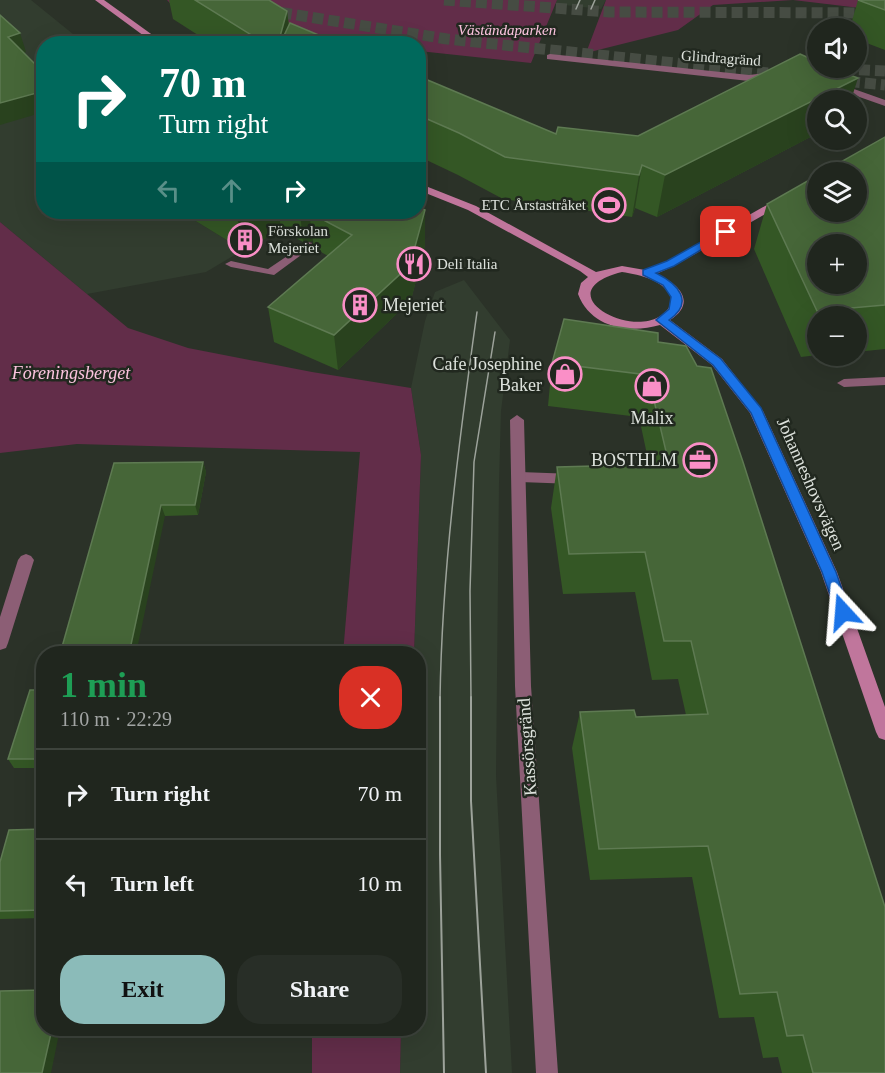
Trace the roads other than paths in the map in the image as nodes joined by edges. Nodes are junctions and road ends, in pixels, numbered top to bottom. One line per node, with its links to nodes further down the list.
1 (99, 0): 2 (main road)
2 (150, 36)
3 (550, 57): 4 (street, Glindragränd)
4 (780, 74)
5 (821, 81): 6 (street)
6 (885, 104)
7 (807, 185): 11 (main road)
8 (426, 190): 12 (main road)
9 (309, 245): 10 (street)
10 (231, 264)
11 (647, 273): 12 (main road); 13 (main road)
12 (595, 278): 13 (main road)
13 (662, 320): 21 (main road, Johanneshovsvägen)
14 (885, 381): 15 (street)
15 (844, 383)
16 (517, 420): 17 (street, Kassörsgränd)
17 (520, 477): 18 (street); 22 (street, Kassörsgränd)
18 (591, 479)
19 (26, 560): 20 (street)
20 (0, 643)
21 (885, 732)
22 (547, 1073)

